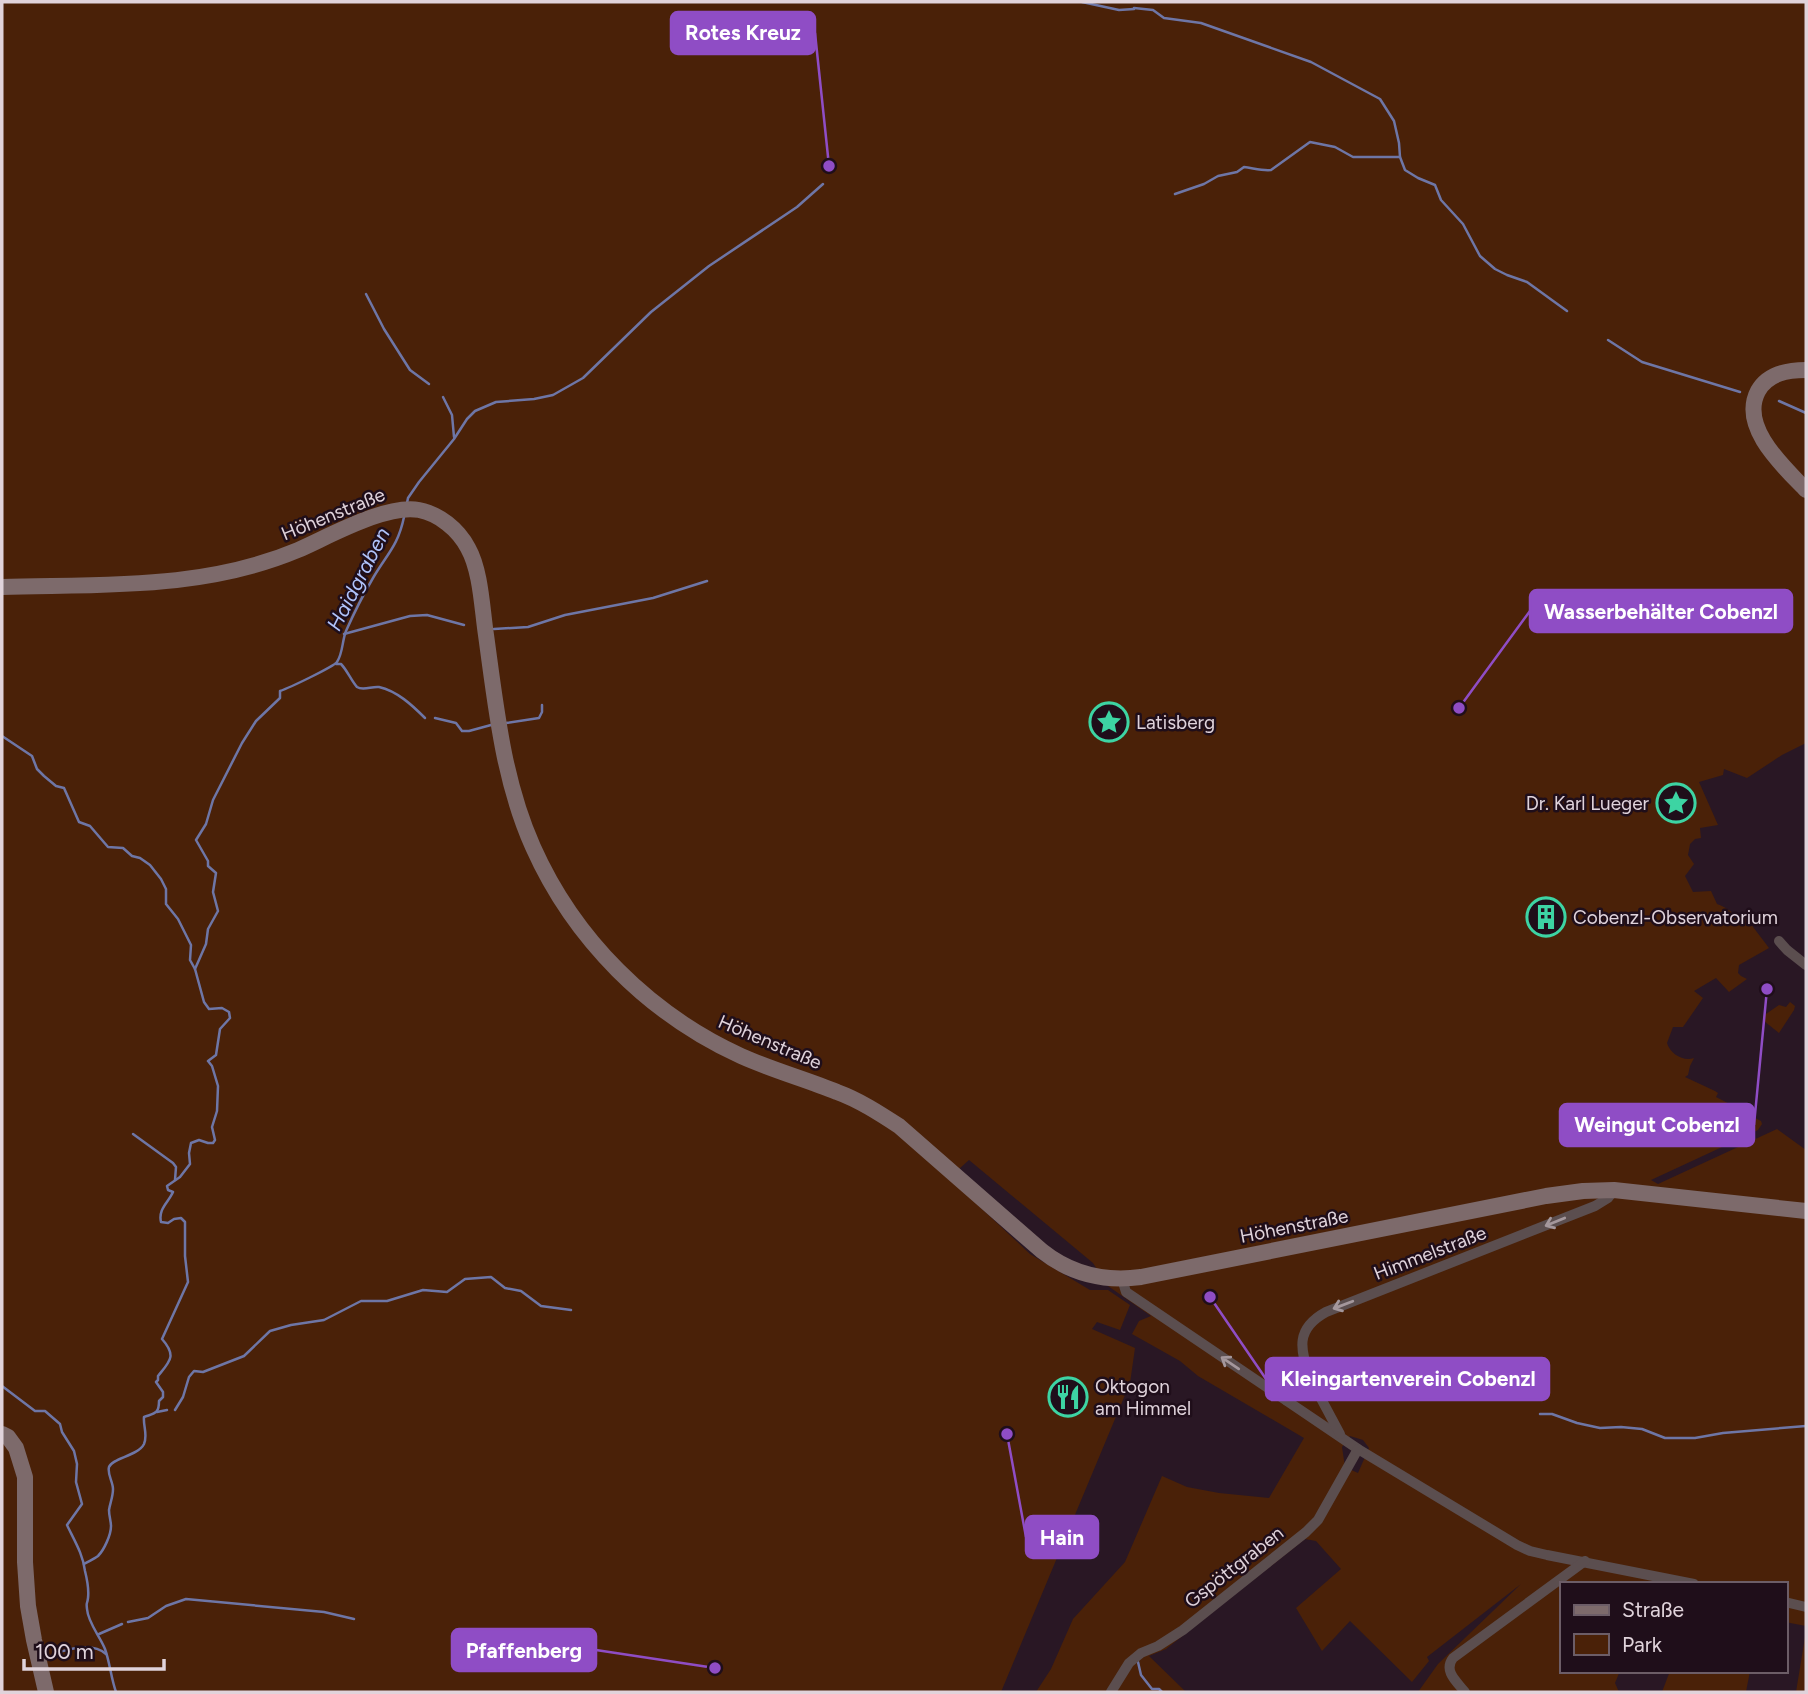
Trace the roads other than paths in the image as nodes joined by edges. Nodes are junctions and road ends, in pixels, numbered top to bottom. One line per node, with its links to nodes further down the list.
1 (1806, 370): 2 (street)
2 (1806, 489)
3 (2, 587): 8 (street, Höhenstraße)
4 (1779, 941): 5 (street)
5 (1806, 964)
6 (1614, 1190): 7 (street, Höhenstraße); 8 (street, Höhenstraße); 9 (street, Himmelstraße, one-way to 9)
7 (1806, 1211)
8 (1122, 1279): 10 (street, Himmelstraße, one-way to 8)
9 (1310, 1378): 10 (street); 12 (street, Himmelstraße)
10 (1287, 1401): 12 (street, Himmelstraße)
11 (2, 1434): 18 (street)
12 (1343, 1438): 13 (street, Himmelstraße)
13 (1358, 1449): 14 (street, Himmelstraße); 19 (street, Gspöttgraben)
14 (1586, 1562): 15 (street, Himmelstraße); 20 (street)
15 (1684, 1582)
16 (1787, 1602): 17 (street)
17 (1806, 1607)
18 (46, 1692)
19 (1111, 1692)
20 (1465, 1692)

